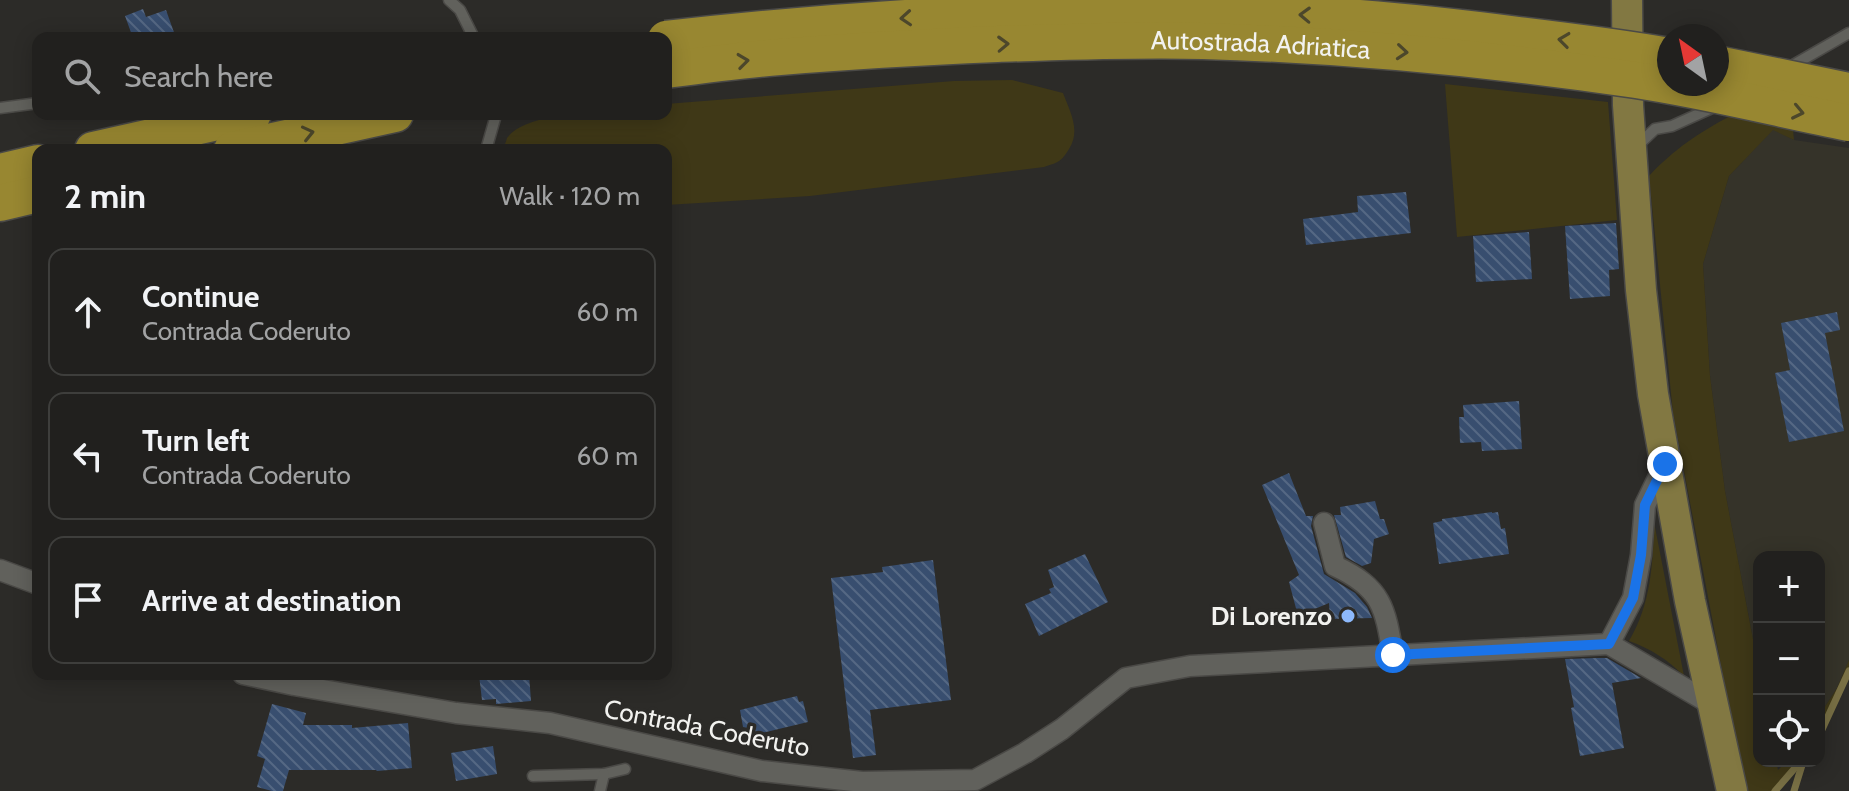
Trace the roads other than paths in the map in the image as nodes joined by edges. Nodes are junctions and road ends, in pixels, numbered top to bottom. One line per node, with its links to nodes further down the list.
1 (449, 0): 3 (lane)
2 (1627, 0): 21 (main road)
3 (471, 32)
4 (1849, 33): 9 (lane)
5 (672, 38): 6 (highway, Autostrada Adriatica, one-way to 5, bridge)
6 (1657, 54)
7 (1729, 66): 10 (highway, bridge)
8 (672, 69): 17 (highway, Autostrada Adriatica, one-way to 17, bridge)
9 (1758, 86)
10 (1849, 91)
11 (1745, 93): 21 (lane)
12 (32, 104): 13 (lane)
13 (0, 108)
14 (226, 120): 18 (highway)
15 (368, 120): 19 (highway, one-way to 15)
16 (495, 120): 20 (lane)
17 (1849, 123)
18 (120, 144)
19 (259, 144)
20 (488, 144)
21 (1631, 152): 26 (main road)
22 (32, 164): 23 (highway)
23 (0, 172)
24 (32, 195): 25 (highway)
25 (0, 203)
26 (1665, 464): 30 (street); 33 (main road)
27 (1324, 523): 31 (street)
28 (0, 570): 29 (street)
29 (32, 582)
30 (1609, 644): 31 (street, Contrada Coderuto); 33 (street)
31 (1393, 655): 32 (street, Contrada Coderuto)
32 (296, 680)
33 (1713, 705): 38 (main road)
34 (625, 769): 35 (lane)
35 (604, 774): 36 (lane); 37 (lane)
36 (533, 776)
37 (600, 791)
38 (1732, 791)

